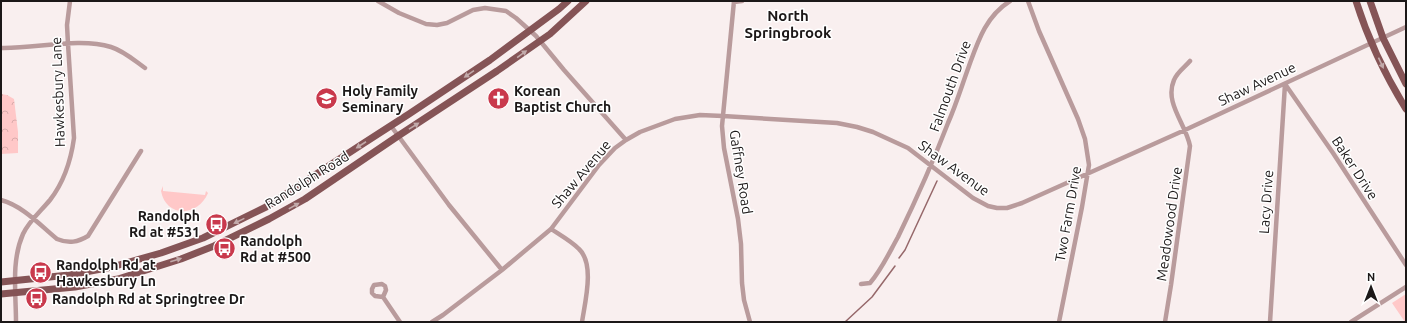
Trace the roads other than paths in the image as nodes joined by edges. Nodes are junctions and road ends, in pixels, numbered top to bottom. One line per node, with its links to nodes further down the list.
1 (70, 1): 16 (street, Hawkesbury Lane)
2 (378, 1): 12 (street)
3 (568, 1): 12 (main road, Randolph Road)
4 (586, 1): 14 (main road, Randolph Road)
5 (734, 1): 6 (street); 23 (street, Gaffney Road)
6 (742, 1)
7 (1010, 1): 29 (street, Falmouth Drive)
8 (1028, 1): 30 (street, Two Farm Drive)
9 (1356, 1): 15 (main road)
10 (1370, 1): 13 (main road)
11 (1406, 27): 13 (street, Shaw Avenue)
12 (530, 30): 14 (street); 24 (main road, Randolph Road, one-way to 24)
13 (1382, 38): 15 (street, Shaw Avenue); 21 (main road)
14 (540, 40): 26 (main road, Randolph Road, one-way to 14); 27 (street)
15 (1371, 43): 20 (street, Shaw Avenue); 22 (main road, one-way to 22)
16 (68, 44): 17 (street); 19 (street); 32 (street, Hawkesbury Lane)
17 (1, 48)
18 (1190, 61): 25 (street, Meadowood Drive)
19 (145, 68)
20 (1285, 84): 25 (street, Shaw Avenue); 34 (street, Baker Drive); 49 (street, Lacy Drive)
21 (1406, 84)
22 (1406, 109)
23 (723, 116): 27 (street, Shaw Avenue); 29 (street, Shaw Avenue); 46 (street, Gaffney Road)
24 (391, 126): 26 (street); 38 (main road, Randolph Road, one-way to 38)
25 (1185, 130): 30 (street, Shaw Avenue); 48 (street, Meadowood Drive)
26 (398, 136): 35 (street); 38 (main road, Randolph Road, one-way to 26)
27 (626, 140): 33 (street, Shaw Avenue)
28 (141, 151): 32 (street)
29 (931, 165): 30 (street, Shaw Avenue); 37 (street, Falmouth Drive)
30 (1087, 174): 47 (street, Two Farm Drive)
31 (1, 200): 32 (street)
32 (33, 219): 38 (street, Hawkesbury Lane)
33 (551, 229): 35 (street, Shaw Avenue); 45 (street)
34 (1406, 266)
35 (502, 270): 44 (street, Shaw Avenue)
36 (1, 282): 38 (main road, Randolph Road)
37 (861, 284)
38 (16, 287): 40 (main road, Randolph Road); 42 (street, Hawkesbury Lane)
39 (1406, 287): 50 (street)
40 (1, 294)
41 (383, 297): 43 (street)
42 (16, 322)
43 (400, 322)
44 (432, 322)
45 (582, 322)
46 (750, 322)
47 (1059, 322)
48 (1165, 322)
49 (1270, 322)
50 (1351, 322)

